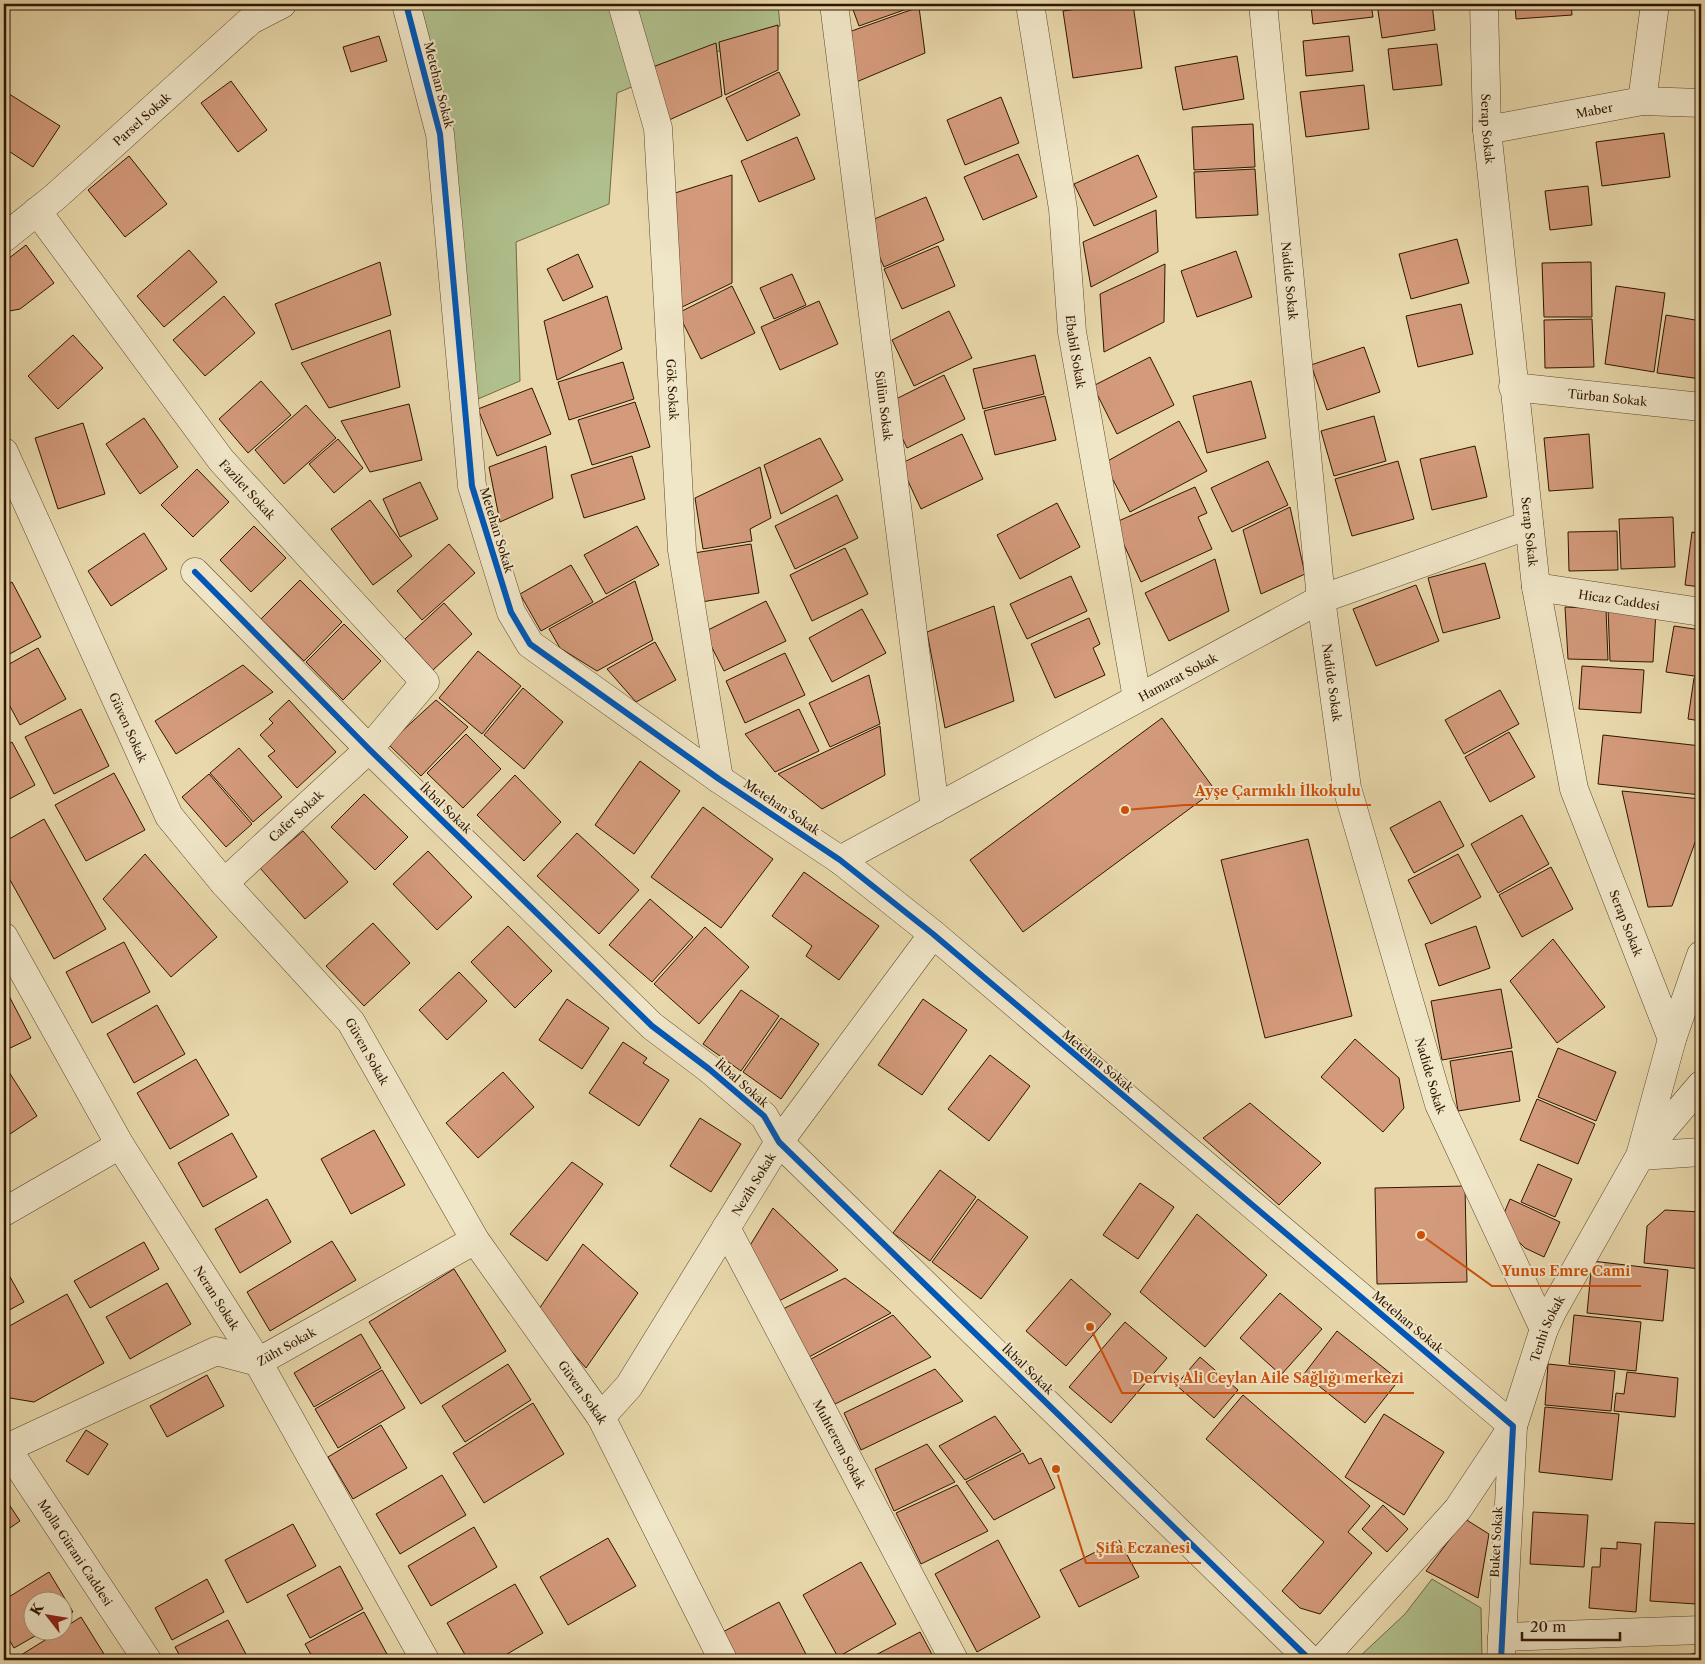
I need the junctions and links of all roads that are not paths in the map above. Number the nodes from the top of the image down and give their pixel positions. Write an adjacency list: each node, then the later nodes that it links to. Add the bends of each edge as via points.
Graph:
1 (282, 4): 12 (street, Parsel Sokak, via 251,20)
2 (406, 4): 24 (street, Metehan Sokak, via 440,134 472,486 511,612 530,644)
3 (622, 4): 24 (street, Gök Sokak, via 658,128 682,550)
4 (834, 4): 25 (street, Sülün Sokak)
5 (1030, 4): 22 (street, Ebabil Sokak, via 1063,209 1072,332)
6 (1263, 4): 20 (street, Nadide Sokak)
7 (1484, 4): 11 (street, Serap Sokak)
8 (1656, 4): 9 (street)
9 (1642, 101): 10 (street, Maber); 11 (street, Maber)
10 (1701, 103)
11 (1487, 130): 14 (street, Serap Sokak)
12 (37, 211): 13 (street, Parsel Sokak); 23 (street, Fazilet Sokak, via 221,460 425,682)
13 (4, 238)
14 (1513, 387): 15 (street, Türban Sokak); 17 (street, Serap Sokak)
15 (1701, 407)
16 (4, 452): 27 (street, Güven Sokak, via 169,816)
17 (1529, 525): 19 (street, Serap Sokak); 20 (street, Hamarat Sokak)
18 (195, 572): 23 (street, İkbal Sokak)
19 (1536, 587): 21 (street, Hicaz Caddesi); 31 (street, Serap Sokak, via 1574,790)
20 (1322, 599): 22 (street, Hamarat Sokak); 40 (street, Nadide Sokak, via 1347,788 1439,1104)
21 (1701, 612)
22 (1138, 698): 25 (street, Hamarat Sokak)
23 (369, 749): 27 (street, Cafer Sokak); 33 (street, İkbal Sokak, via 652,1026 764,1116)
24 (719, 778): 26 (street, Metehan Sokak)
25 (935, 809): 26 (street, Hamarat Sokak)
26 (840, 860): 28 (street, Metehan Sokak)
27 (224, 883): 39 (street, Güven Sokak, via 350,1022)
28 (933, 934): 33 (street, Nezih Sokak); 43 (street, Metehan Sokak)
29 (7, 951): 34 (street, Neran Sokak)
30 (1701, 955): 31 (street, Tenhi Sokak)
31 (1672, 1039): 36 (street, Tenhi Sokak)
32 (1701, 1085): 36 (street)
33 (778, 1142): 38 (street, Nezih Sokak); 51 (street, İkbal Sokak)
34 (120, 1145): 37 (street); 41 (street, Neran Sokak)
35 (1701, 1152): 36 (street)
36 (1640, 1156): 40 (street, Tenhi Sokak)
37 (4, 1212)
38 (726, 1228): 42 (street, Nezih Sokak, via 629,1386); 50 (street, Muhterem Sokak)
39 (475, 1240): 41 (street, Züht Sokak); 42 (street, Güven Sokak)
40 (1544, 1330): 43 (street, Tenhi Sokak)
41 (258, 1362): 44 (street, Züht Sokak, via 216,1351); 48 (street, Neran Sokak)
42 (601, 1417): 49 (street, Güven Sokak)
43 (1513, 1426): 46 (street, Buket Sokak); 52 (street, Tenhi Sokak, via 1458,1508)
44 (5, 1446): 47 (street, Molla Gürani Caddesi)
45 (1701, 1630): 46 (street)
46 (1501, 1649)
47 (147, 1660)
48 (425, 1660)
49 (724, 1660)
50 (954, 1660)
51 (1310, 1660)
52 (1322, 1660)

